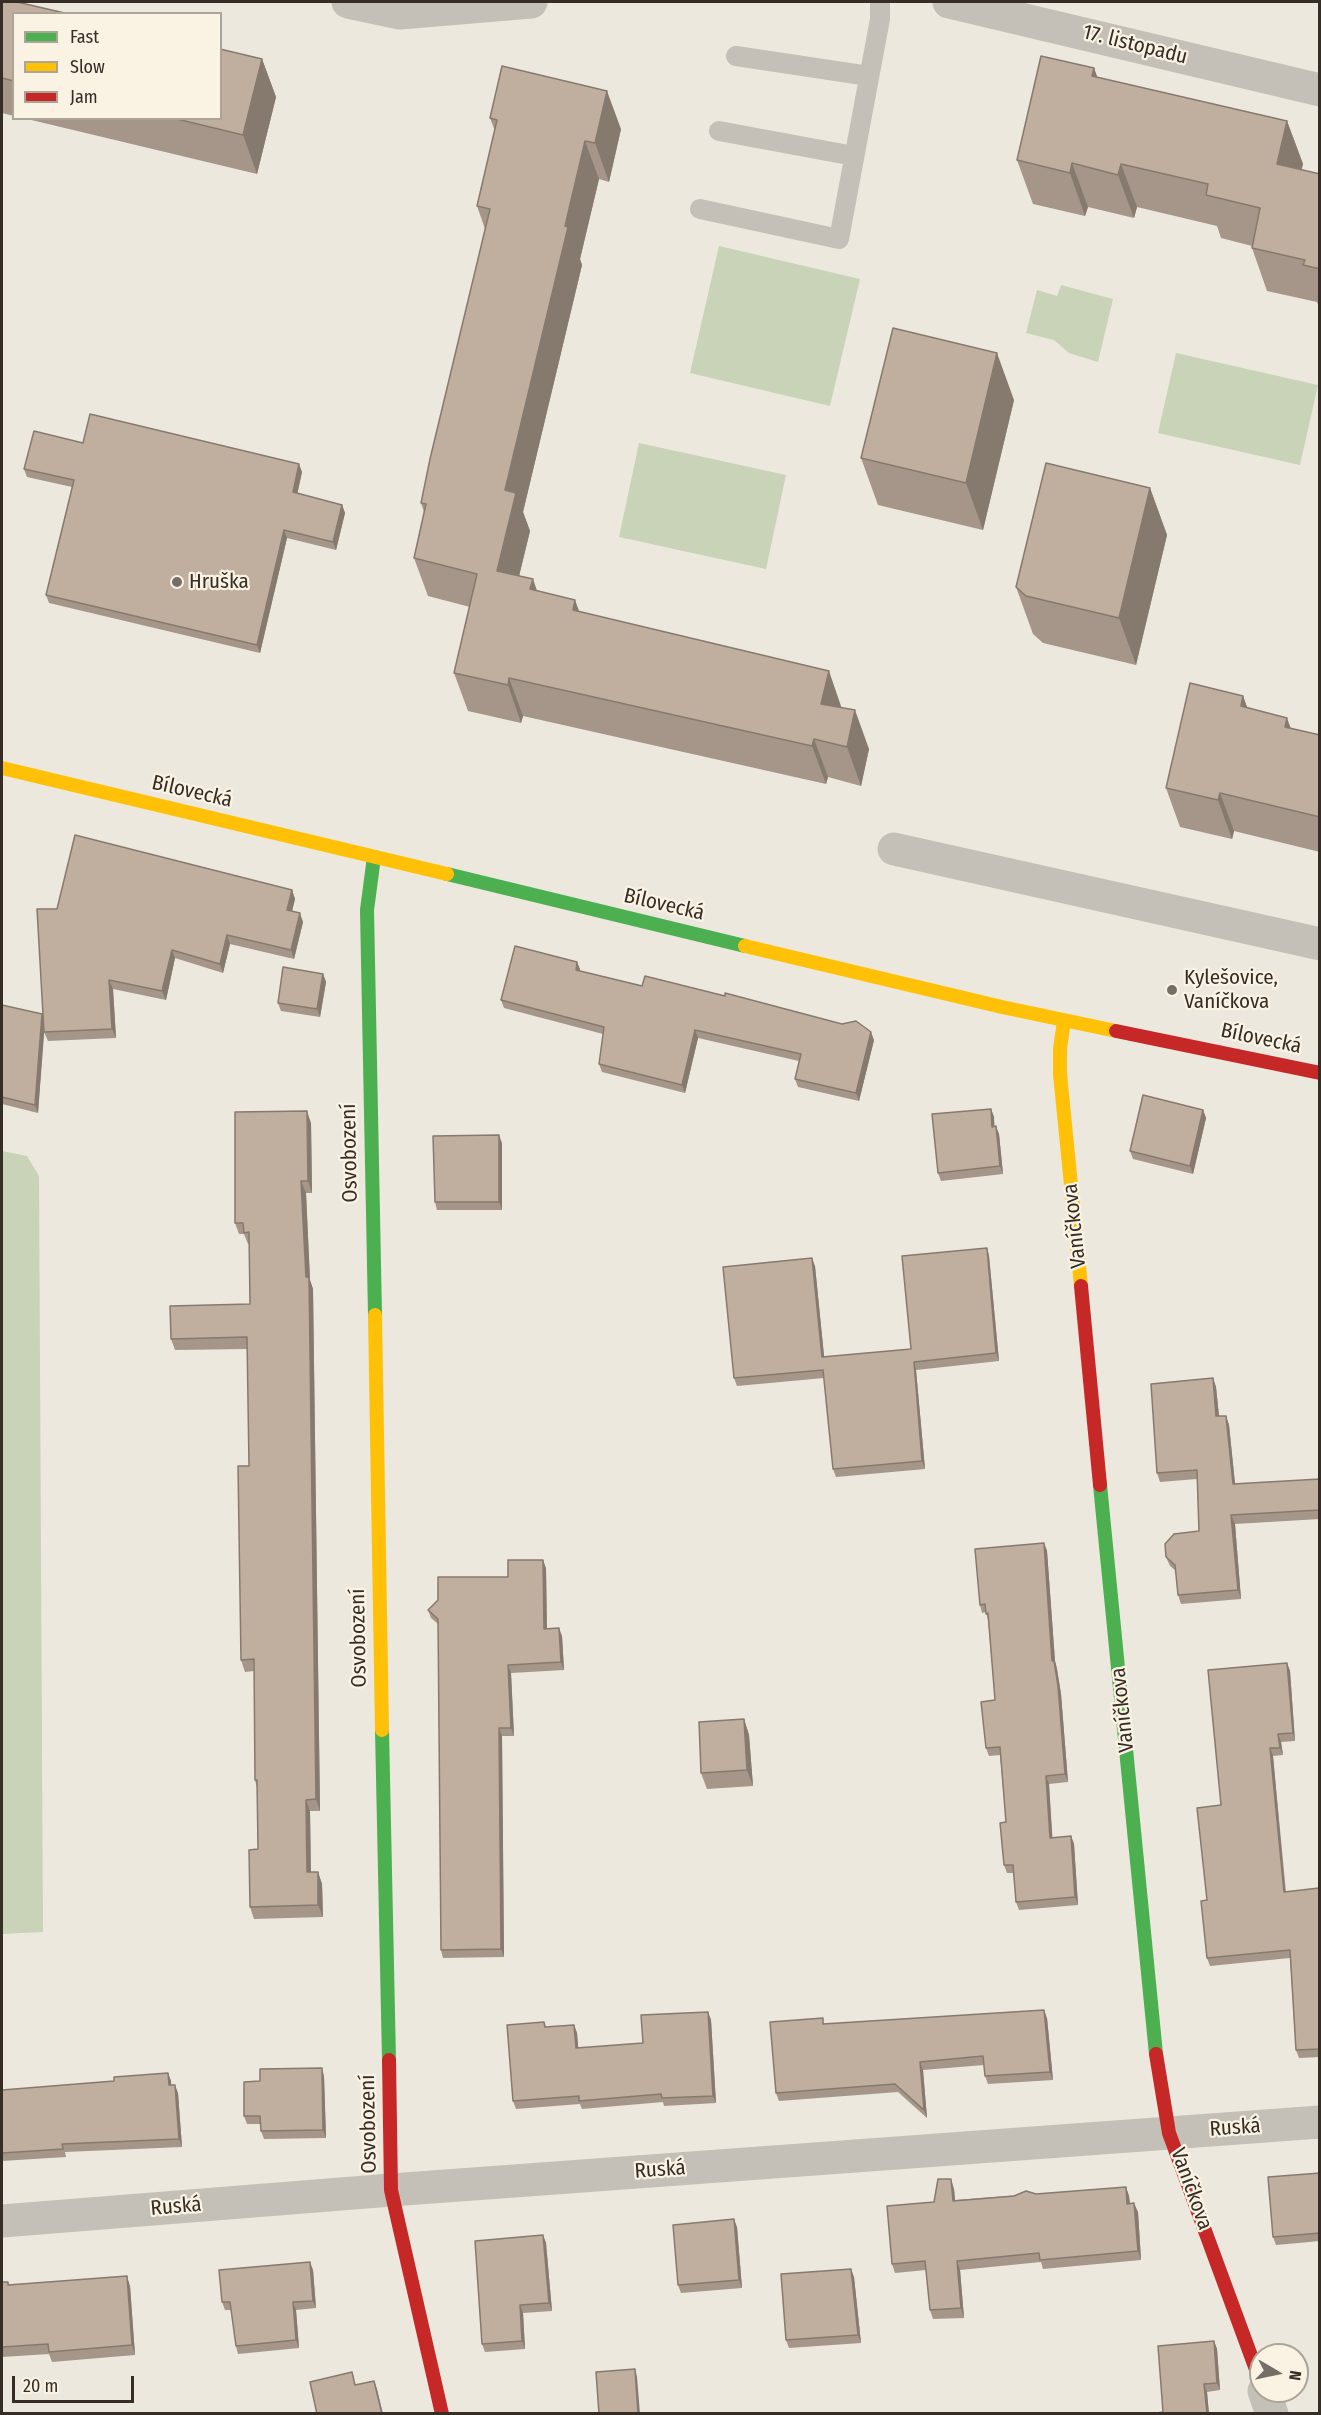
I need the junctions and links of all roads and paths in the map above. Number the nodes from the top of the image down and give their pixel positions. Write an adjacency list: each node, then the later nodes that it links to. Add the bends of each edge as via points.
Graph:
1 (348, 2): 2 (street, via 400,13)
2 (531, 2)
3 (880, 2): 6 (lane)
4 (949, 2): 7 (street, 17. listopadu)
5 (736, 56): 6 (lane)
6 (869, 76): 9 (lane)
7 (1320, 90)
8 (719, 131): 9 (lane)
9 (854, 156): 10 (lane, via 839,239)
10 (700, 209)
11 (2, 768): 13 (street, Bílovecká)
12 (894, 849): 14 (street)
13 (374, 857): 15 (street, Bílovecká); 19 (street, Osvobození, via 367,922)
14 (1320, 944)
15 (1064, 1021): 16 (street, Bílovecká); 18 (street, Vaníčkova, via 1060,1074 1158,2077)
16 (1320, 1073)
17 (1320, 2122): 18 (street, Ruská)
18 (1169, 2133): 19 (street, Ruská); 21 (street, Vaníčkova)
19 (391, 2190): 20 (street, Ruská); 22 (street, Osvobození)
20 (2, 2222)
21 (1249, 2350)
22 (442, 2414)

